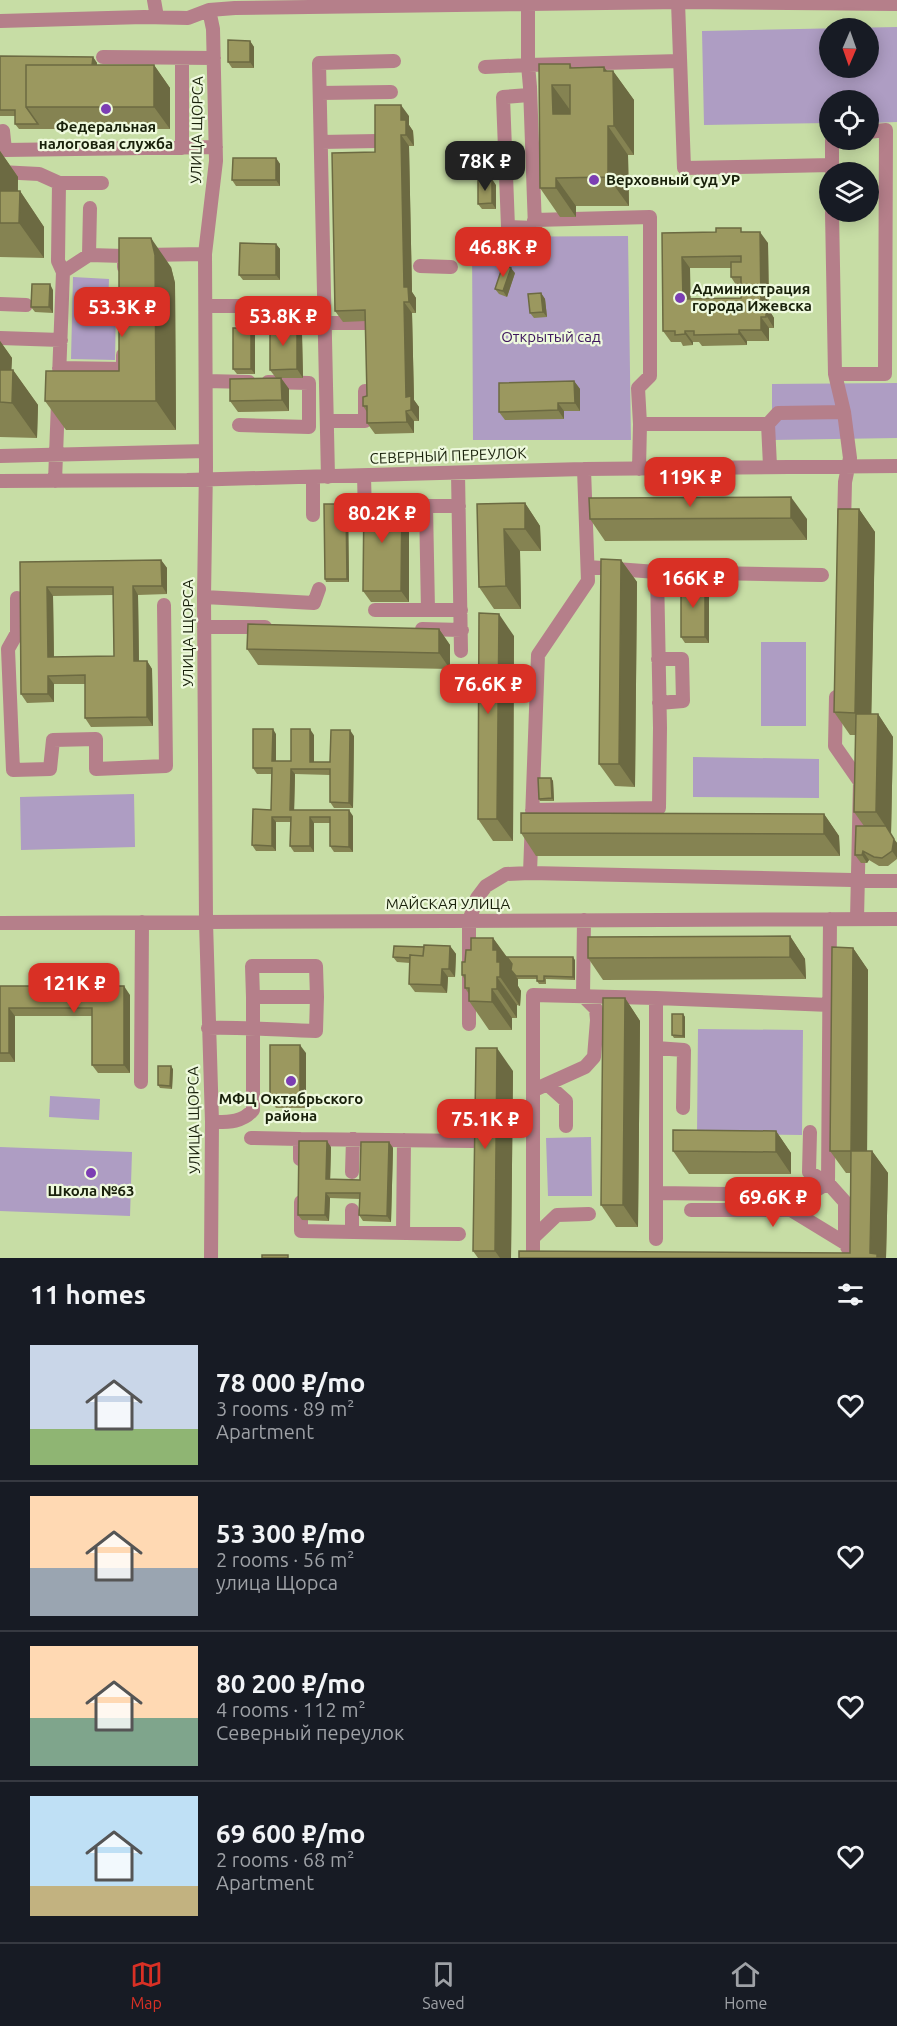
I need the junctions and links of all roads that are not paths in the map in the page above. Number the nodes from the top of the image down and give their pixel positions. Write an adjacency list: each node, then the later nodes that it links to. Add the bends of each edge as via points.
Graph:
1 (154, 0): 9 (street)
2 (586, 2): 3 (street); 7 (street)
3 (602, 2): 4 (street)
4 (682, 2): 5 (street); 15 (street)
5 (893, 3)
6 (281, 4): 7 (street); 8 (street)
7 (528, 4): 16 (street)
8 (209, 10): 9 (street, via 188,18); 13 (street, УЛИЦА ЩОРСА)
9 (157, 17): 10 (street)
10 (0, 21)
11 (104, 57): 12 (street)
12 (182, 58): 13 (street); 26 (street)
13 (214, 58): 25 (street, УЛИЦА ЩОРСА)
14 (394, 61): 19 (street, via 319,63)
15 (680, 61): 16 (street); 27 (street, via 684,168)
16 (528, 66): 17 (street); 20 (street)
17 (485, 67)
18 (391, 92): 19 (street)
19 (320, 93): 24 (street)
20 (530, 95): 32 (street); 32 (street, via 502,97 508,227 535,228)
21 (879, 131): 51 (street, via 886,130 885,374)
22 (0, 132): 26 (street, via 3,131 5,150)
23 (377, 141): 24 (street)
24 (321, 142): 45 (street)
25 (216, 147): 26 (street); 34 (street, УЛИЦА ЩОРСА)
26 (183, 148)
27 (819, 169)
28 (0, 172): 29 (street, via 39,174)
29 (59, 183): 30 (street); 39 (street, via 58,261)
30 (102, 183)
31 (90, 208): 35 (street)
32 (534, 220): 56 (street, via 650,217 650,376 638,388)
33 (832, 222): 51 (street)
34 (205, 254): 36 (street); 43 (street, УЛИЦА ЩОРСА)
35 (89, 255): 36 (street); 39 (street)
36 (124, 256): 40 (street)
37 (420, 266): 38 (street)
38 (452, 267)
39 (63, 272): 48 (street)
40 (124, 278)
41 (0, 304): 42 (street)
42 (26, 305)
43 (206, 306): 44 (street); 52 (street, УЛИЦА ЩОРСА)
44 (304, 308)
45 (325, 323): 46 (street); 55 (street)
46 (370, 323)
47 (0, 338): 48 (street)
48 (61, 340): 50 (street)
49 (123, 346): 50 (street, via 123,369)
50 (59, 368): 60 (street)
51 (835, 374): 54 (street)
52 (206, 381): 58 (street, via 309,383 309,427); 59 (street, УЛИЦА ЩОРСА)
53 (365, 391): 55 (street, via 365,421)
54 (844, 412): 57 (street, via 778,413); 63 (street)
55 (327, 421): 69 (street)
56 (640, 424): 57 (street); 66 (street)
57 (768, 424): 62 (street)
58 (239, 425)
59 (206, 451): 60 (street); 70 (street, УЛИЦА ЩОРСА)
60 (57, 455): 61 (street); 71 (street)
61 (0, 456)
62 (770, 466): 63 (street, СЕВЕРНЫЙ ПЕРЕУЛОК); 66 (street, СЕВЕРНЫЙ ПЕРЕУЛОК)
63 (848, 466): 64 (street, СЕВЕРНЫЙ ПЕРЕУЛОК); 76 (street)
64 (897, 466)
65 (584, 469): 66 (street, СЕВЕРНЫЙ ПЕРЕУЛОК); 67 (street, СЕВЕРНЫЙ ПЕРЕУЛОК); 77 (street)
66 (639, 469)
67 (458, 473): 68 (street, СЕВЕРНЫЙ ПЕРЕУЛОК); 73 (street)
68 (364, 476): 69 (street, СЕВЕРНЫЙ ПЕРЕУЛОК); 75 (street)
69 (321, 477): 70 (street, СЕВЕРНЫЙ ПЕРЕУЛОК); 74 (street)
70 (205, 480): 71 (street, СЕВЕРНЫЙ ПЕРЕУЛОК); 81 (street, УЛИЦА ЩОРСА)
71 (55, 481): 72 (street, СЕВЕРНЫЙ ПЕРЕУЛОК)
72 (0, 482)
73 (459, 506): 85 (street, via 426,506); 86 (street)
74 (313, 515)
75 (365, 528)
76 (842, 542)
77 (588, 567): 78 (street); 96 (street, via 588,581 538,655)
78 (657, 572): 79 (street); 93 (street)
79 (822, 575)
80 (319, 589): 81 (street, via 314,603)
81 (204, 597): 87 (street, УЛИЦА ЩОРСА)
82 (17, 598): 91 (street, via 17,633)
83 (164, 605): 91 (street, via 166,766 96,769 96,739 53,741 50,769 13,770)
84 (375, 610): 85 (street)
85 (428, 610): 86 (street)
86 (461, 610): 90 (street)
87 (204, 627): 88 (street); 106 (street, УЛИЦА ЩОРСА)
88 (277, 628)
89 (404, 629): 90 (street)
90 (462, 630): 92 (street)
91 (7, 640)
92 (461, 651)
93 (658, 659): 95 (street); 95 (street, via 682,659 683,701)
94 (837, 679): 98 (street, via 835,746 860,782)
95 (659, 703): 96 (street, via 659,808)
96 (532, 810): 97 (street)
97 (530, 873): 98 (street); 104 (street, via 506,874 486,886)
98 (858, 880): 99 (street); 101 (street)
99 (897, 881)
100 (830, 919): 101 (street, МАЙСКАЯ УЛИЦА); 103 (street, МАЙСКАЯ УЛИЦА); 112 (street)
101 (856, 919): 102 (street, МАЙСКАЯ УЛИЦА)
102 (897, 919)
103 (584, 920): 104 (street, МАЙСКАЯ УЛИЦА); 108 (street)
104 (469, 921): 106 (street, МАЙСКАЯ УЛИЦА); 113 (street)
105 (142, 922): 106 (street, МАЙСКАЯ УЛИЦА); 107 (street, МАЙСКАЯ УЛИЦА); 117 (street)
106 (206, 922): 114 (street, УЛИЦА ЩОРСА)
107 (0, 923)
108 (583, 996): 111 (street); 118 (street, via 596,1009 594,1057 585,1067); 119 (street, via 533,995)
109 (253, 997): 110 (street); 110 (street, via 252,966 316,966); 115 (street)
110 (317, 997): 115 (street, via 316,1031)
111 (656, 998): 112 (street); 116 (street)
112 (830, 1005): 130 (street)
113 (469, 1024)
114 (208, 1028): 115 (street); 121 (street, УЛИЦА ЩОРСА)
115 (252, 1029): 121 (street, via 253,1110 236,1122)
116 (656, 1048): 120 (street, via 684,1050); 131 (street)
117 (141, 1083)
118 (547, 1084): 119 (street); 122 (street, via 566,1101)
119 (534, 1090): 138 (street)
120 (683, 1108)
121 (212, 1122): 141 (street, УЛИЦА ЩОРСА)
122 (566, 1126)
123 (810, 1132): 130 (street, via 809,1172)
124 (251, 1137): 125 (street)
125 (300, 1139): 126 (street); 135 (street, via 301,1231)
126 (352, 1139): 127 (street); 129 (street)
127 (404, 1140): 128 (street); 136 (street)
128 (473, 1141)
129 (352, 1172)
130 (828, 1183): 131 (street, via 808,1195); 140 (street, via 845,1202)
131 (657, 1193): 139 (street)
132 (352, 1210): 135 (street)
133 (691, 1210): 140 (street, via 791,1210)
134 (589, 1214): 138 (street, via 558,1215)
135 (352, 1232): 136 (street)
136 (403, 1233): 137 (street)
137 (459, 1234)
138 (534, 1237): 142 (street)
139 (656, 1239)
140 (845, 1243): 143 (street)
141 (212, 1258)
142 (533, 1258)
143 (853, 1258)

